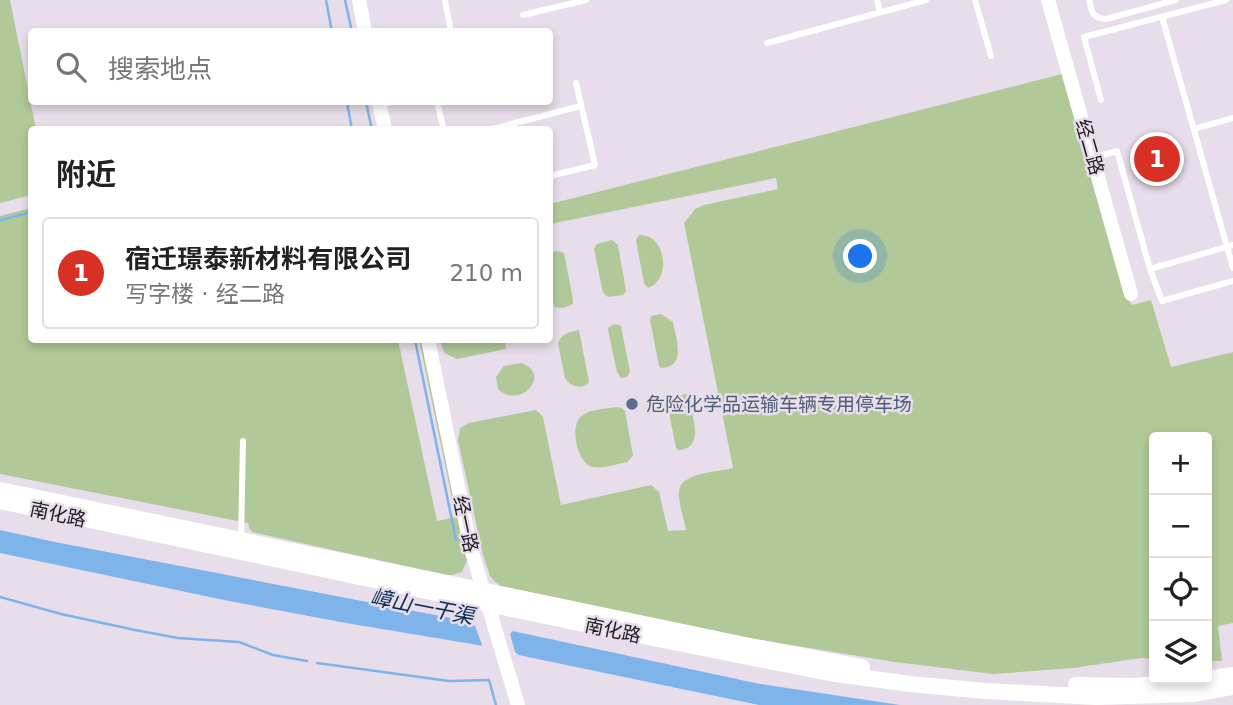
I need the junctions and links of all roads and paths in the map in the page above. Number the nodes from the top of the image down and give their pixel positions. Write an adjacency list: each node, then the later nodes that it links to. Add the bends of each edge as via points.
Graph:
1 (359, 0): 14 (street)
2 (445, 0): 15 (lane)
3 (586, 0): 12 (lane)
4 (877, 0): 11 (lane)
5 (926, 0): 11 (lane)
6 (975, 0): 17 (lane)
7 (1048, 0): 28 (street, 经二路)
8 (1089, 0): 9 (lane, via 1093,14 1106,19)
9 (1176, 0)
10 (1226, 0): 13 (lane)
11 (880, 12): 16 (lane)
12 (523, 15)
13 (1162, 17): 19 (lane, via 1084,37); 27 (lane)
14 (364, 28)
15 (450, 28)
16 (767, 43)
17 (991, 56)
18 (576, 83): 22 (lane)
19 (1101, 100)
20 (384, 105): 24 (street)
21 (438, 105): 25 (lane)
22 (581, 106): 26 (lane); 29 (lane, via 595,165)
23 (1233, 118): 27 (lane)
24 (385, 126)
25 (443, 126)
26 (504, 126)
27 (1194, 129): 30 (lane)
28 (1093, 158): 32 (lane, via 1117,151); 34 (street, 经二路)
29 (553, 175)
30 (1230, 246): 31 (lane); 32 (lane)
31 (1233, 268)
32 (1150, 269): 33 (lane, via 1162,301)
33 (1233, 281)
34 (1131, 294)
35 (429, 343): 40 (street, 经一路, via 471,549)
36 (243, 441): 39 (lane)
37 (0, 490): 39 (main road, 南化路)
38 (0, 501): 40 (main road, 南化路)
39 (241, 540): 40 (main road, 南化路)
40 (487, 604): 43 (main road, 南化路, via 910,675 1060,685); 44 (main road, 南化路, via 829,673 910,684 1097,697 1193,694); 45 (street, 经一路)
41 (1233, 674): 42 (main road, 南化路)
42 (1212, 678)
43 (1155, 684)
44 (1233, 687)
45 (518, 705)

